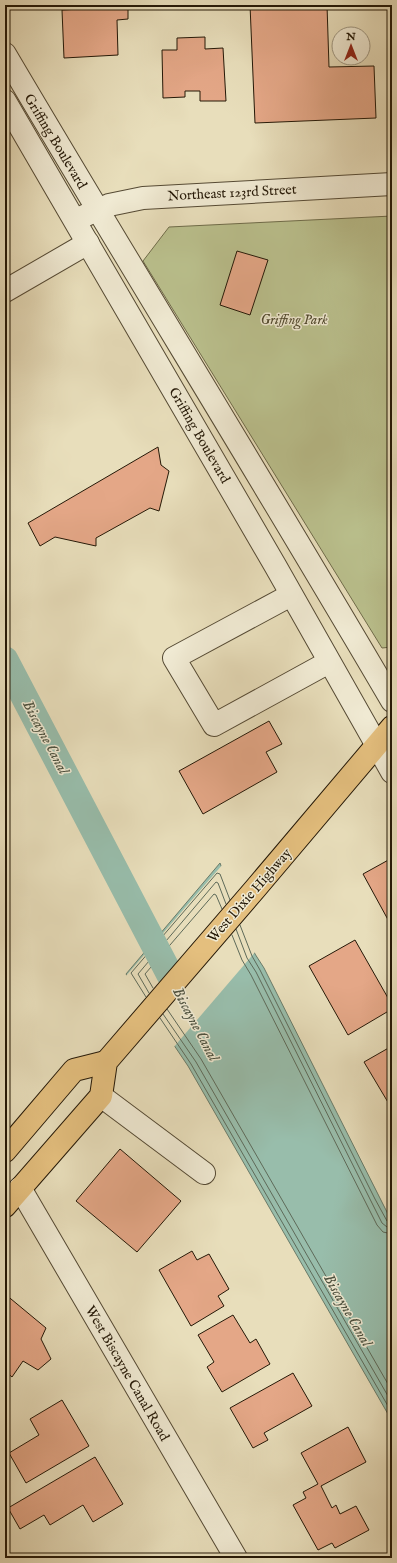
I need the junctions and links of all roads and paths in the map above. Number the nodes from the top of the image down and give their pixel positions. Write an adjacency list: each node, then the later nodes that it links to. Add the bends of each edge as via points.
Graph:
1 (5, 54): 4 (street, Griffing Boulevard)
2 (5, 101): 5 (street, Griffing Boulevard)
3 (392, 184): 4 (street, Northeast 123rd Street, via 150,197)
4 (96, 210): 5 (street, Northeast 123rd Street); 10 (street, Griffing Boulevard, via 304,551)
5 (76, 220): 6 (street, Griffing Boulevard)
6 (88, 243): 7 (street); 8 (street, Griffing Boulevard)
7 (5, 291)
8 (291, 595): 9 (street, Griffing Boulevard); 9 (street, via 174,658 214,724)
9 (329, 662): 12 (street, Griffing Boulevard)
10 (392, 701)
11 (392, 727): 12 (main road, West Dixie Highway)
12 (377, 744): 13 (street, Griffing Boulevard); 14 (main road, West Dixie Highway)
13 (392, 772)
14 (106, 1062): 15 (main road); 16 (main road, via 74,1070)
15 (101, 1096): 17 (street); 18 (main road)
16 (5, 1151)
17 (204, 1173)
18 (20, 1188): 19 (main road); 20 (street, West Biscayne Canal Road)
19 (5, 1206)
20 (236, 1558)

